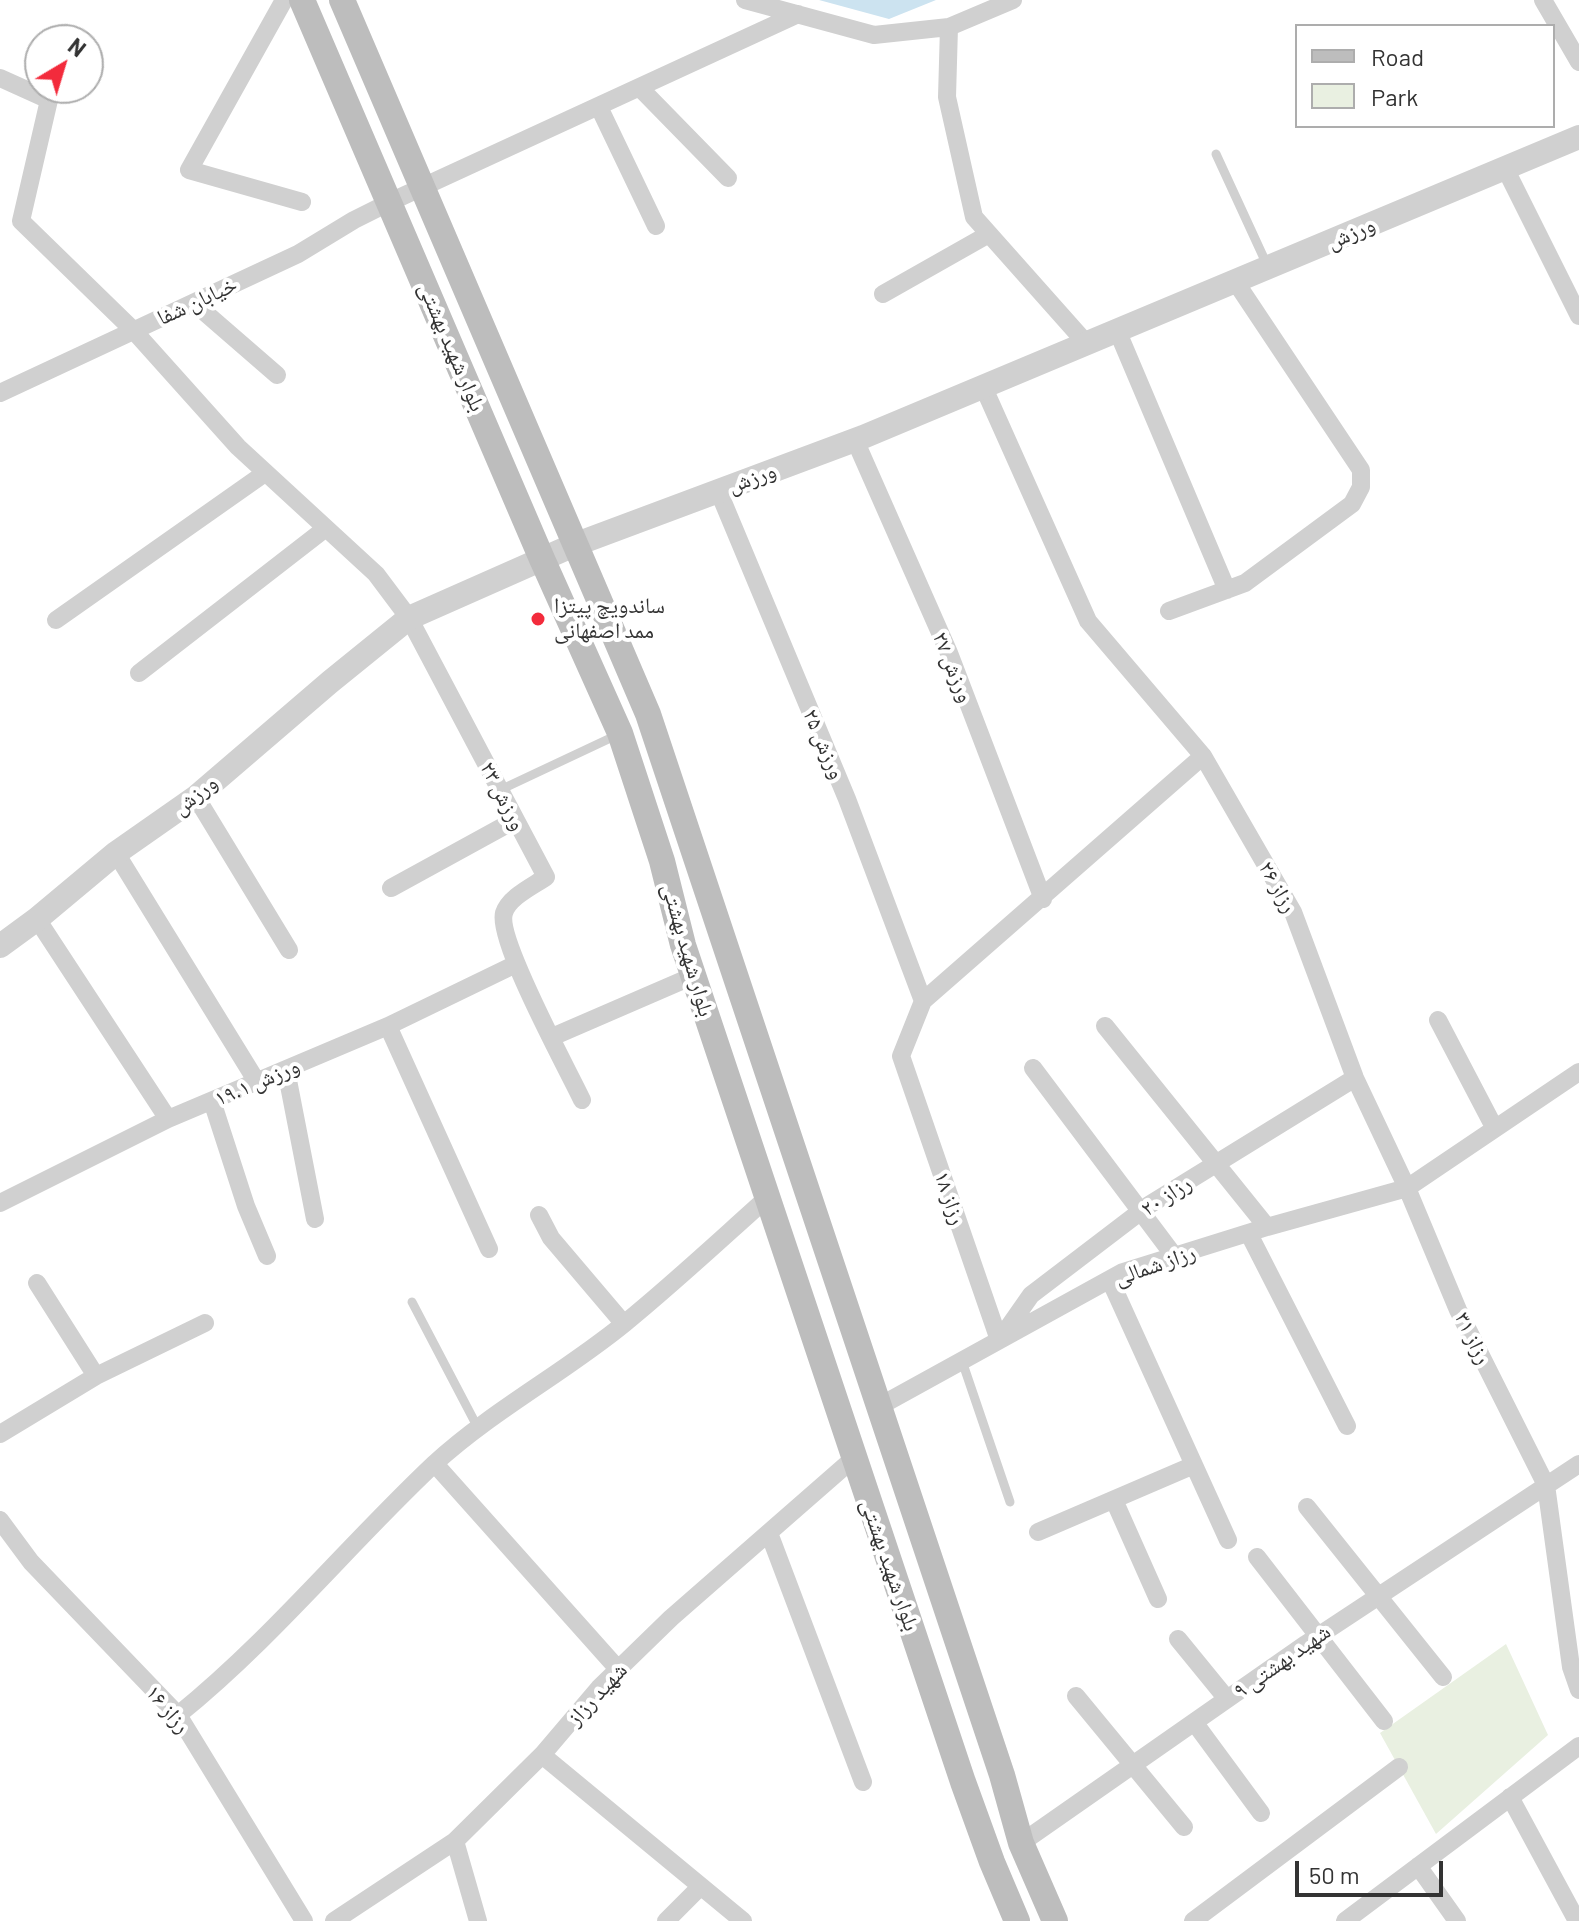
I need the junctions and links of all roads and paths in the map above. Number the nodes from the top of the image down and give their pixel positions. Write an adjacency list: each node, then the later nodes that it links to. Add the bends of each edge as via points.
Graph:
1 (284, 0): 18 (street, via 189,170)
2 (302, 0): 19 (main road, بلوار شهید بهشتی)
3 (342, 0): 17 (main road, بلوار شهید بهشتی)
4 (745, 0): 7 (street)
5 (1013, 0): 8 (street)
6 (1543, 0): 9 (street)
7 (798, 14): 8 (street, via 874,35); 11 (street)
8 (949, 27): 21 (street, via 947,97 974,217)
9 (1579, 62)
10 (0, 78): 28 (street, ورزش ۲۳, via 49,100 21,221)
11 (640, 88): 12 (street); 16 (street)
12 (599, 107): 17 (street); 20 (street)
13 (1579, 137): 15 (street, ورزش)
14 (1216, 154): 22 (lane)
15 (1505, 168): 22 (street, ورزش); 26 (street)
16 (728, 178)
17 (421, 188): 19 (street, خیابان شفا); 37 (main road, بلوار شهید بهشتی)
18 (302, 202)
19 (390, 202): 25 (street, خیابان شفا, via 298,254); 38 (main road, بلوار شهید بهشتی)
20 (656, 226)
21 (989, 234): 24 (street); 29 (street)
22 (1268, 267): 23 (street, ورزش)
23 (1235, 281): 27 (street, ورزش); 39 (street, via 1361,470 1361,487 1352,504 1245,583)
24 (883, 294)
25 (194, 303): 28 (street, خیابان شفا); 30 (street)
26 (1579, 316)
27 (1117, 330): 29 (street, ورزش); 39 (street)
28 (134, 331): 32 (street, خیابان شفا); 34 (street, ورزش ۲۳)
29 (1086, 343): 31 (street, ورزش)
30 (277, 375)
31 (983, 386): 33 (street, ورزش); 45 (street, رزاز ۲۶, via 1088,621)
32 (0, 393)
33 (855, 440): 35 (street, ورزش); 51 (street, ورزش ۲۷, via 949,653)
34 (265, 473): 36 (street, ورزش ۲۳); 42 (street)
35 (718, 490): 37 (street, ورزش); 57 (street, ورزش ۲۵, via 847,799)
36 (326, 528): 41 (street, ورزش ۲۳, via 376,574); 43 (street)
37 (574, 545): 38 (street, ورزش); 80 (main road, بلوار شهید بهشتی, via 648,714)
38 (542, 559): 41 (street, ورزش); 44 (main road, بلوار شهید بهشتی)
39 (1227, 590): 40 (street)
40 (1169, 611)
41 (409, 618): 46 (street, ورزش ۲۳); 47 (street, ورزش)
42 (56, 620)
43 (139, 673)
44 (620, 733): 46 (lane); 56 (main road, بلوار شهید بهشتی)
45 (1203, 756): 51 (street); 65 (street, رزاز ۲۶, via 1293,912)
46 (500, 790): 48 (street, ورزش ۲۳)
47 (196, 797): 49 (street, ورزش); 54 (street)
48 (515, 820): 50 (street); 55 (street, ورزش ۲۳, via 546,877 505,910 502,924)
49 (116, 853): 52 (street, ورزش); 66 (street)
50 (391, 888)
51 (1043, 899): 57 (street)
52 (37, 919): 53 (street, ورزش); 69 (street)
53 (0, 946)
54 (289, 950)
55 (516, 964): 59 (street, ورزش ۱۹.۱); 61 (street)
56 (693, 976): 61 (street); 73 (main road, بلوار شهید بهشتی)
57 (923, 1001): 90 (street, رزاز ۱۸, via 901,1056)
58 (1438, 1020): 70 (street)
59 (388, 1026): 63 (street, ورزش ۱۹.۱); 81 (street)
60 (1105, 1026): 71 (street)
61 (552, 1037): 67 (street)
62 (1033, 1068): 75 (street)
63 (286, 1070): 66 (street, ورزش ۱۹.۱); 77 (street)
64 (1579, 1072): 70 (street, رزاز شمالی)
65 (1355, 1078): 71 (street, رزاز ۲۰); 72 (street, رزاز ۲۶)
66 (257, 1082): 68 (street, ورزش ۱۹.۱)
67 (582, 1100)
68 (212, 1101): 69 (street, ورزش ۱۹.۱); 83 (street)
69 (168, 1119): 74 (street, ورزش ۱۹.۱)
70 (1494, 1127): 72 (street, رزاز شمالی)
71 (1216, 1164): 75 (street, رزاز ۲۰); 78 (street)
72 (1407, 1188): 78 (street, رزاز شمالی); 101 (street, رزاز ۳۱, via 1458,1310)
73 (767, 1198): 82 (main road, بلوار شهید بهشتی); 89 (street)
74 (0, 1203)
75 (1141, 1212): 84 (street); 90 (street, رزاز ۲۰, via 1031,1295)
76 (539, 1215): 89 (street, via 551,1238)
77 (315, 1219)
78 (1267, 1227): 79 (street, رزاز شمالی)
79 (1249, 1234): 84 (street, رزاز شمالی); 94 (street)
80 (822, 1238): 82 (main road); 93 (main road, بلوار شهید بهشتی)
81 (489, 1249)
82 (784, 1250): 97 (main road, بلوار شهید بهشتی)
83 (267, 1256)
84 (1175, 1257): 85 (street, رزاز شمالی)
85 (1110, 1280): 90 (street, رزاز شمالی); 100 (street)
86 (37, 1283): 92 (street)
87 (412, 1302): 95 (lane)
88 (205, 1323): 92 (street)
89 (624, 1324): 95 (street)
90 (999, 1340): 91 (street, رزاز شمالی)
91 (962, 1361): 93 (street, رزاز شمالی); 103 (lane)
92 (96, 1376): 96 (street)
93 (878, 1407): 132 (main road, بلوار شهید بهشتی)
94 (1347, 1426)
95 (478, 1428): 98 (street)
96 (0, 1434)
97 (854, 1458): 107 (street, شهید رزاز); 140 (main road, بلوار شهید بهشتی, via 963,1782)
98 (435, 1464): 115 (street); 120 (street, via 261,1643)
99 (1579, 1464): 101 (street, شهید بهشتی ۹)
100 (1194, 1465): 102 (street); 108 (street)
101 (1546, 1485): 110 (street, شهید بهشتی ۹); 114 (street, رزاز ۳۱)
102 (1114, 1500): 106 (street); 111 (street)
103 (1010, 1502)
104 (1307, 1507): 110 (street)
105 (0, 1520): 120 (street, رزاز ۱۶, via 31,1562)
106 (1038, 1532)
107 (769, 1533): 115 (street, شهید رزاز); 127 (street)
108 (1228, 1540)
109 (1257, 1557): 112 (street)
110 (1378, 1596): 112 (street, شهید بهشتی ۹); 116 (street)
111 (1158, 1599)
112 (1318, 1636): 119 (street, شهید بهشتی ۹); 121 (street)
113 (1178, 1639): 119 (street)
114 (1575, 1666): 117 (street, رزاز ۳۱)
115 (618, 1669): 124 (street, شهید رزاز)
116 (1443, 1677)
117 (1579, 1690)
118 (1076, 1696): 125 (street)
119 (1227, 1699): 122 (street, شهید بهشتی ۹)
120 (178, 1715): 135 (street, رزاز ۱۶)
121 (1384, 1721)
122 (1194, 1722): 125 (street, شهید بهشتی ۹); 129 (street)
123 (1579, 1746): 128 (street)
124 (542, 1755): 131 (street, شهید رزاز); 134 (street)
125 (1132, 1765): 130 (street); 132 (street, شهید بهشتی ۹)
126 (1399, 1767): 142 (street)
127 (863, 1782)
128 (1510, 1797): 133 (street); 145 (street)
129 (1261, 1813)
130 (1184, 1827)
131 (455, 1841): 136 (street, شهید رزاز); 137 (street)
132 (1021, 1843): 141 (main road, بلوار شهید بهشتی)
133 (1418, 1866): 143 (street); 144 (street)
134 (701, 1886): 138 (street); 139 (street)
135 (304, 1921)
136 (334, 1921)
137 (478, 1921)
138 (666, 1921)
139 (743, 1921)
140 (1017, 1921)
141 (1055, 1921)
142 (1193, 1921)
143 (1345, 1921)
144 (1457, 1921)
145 (1577, 1921)

